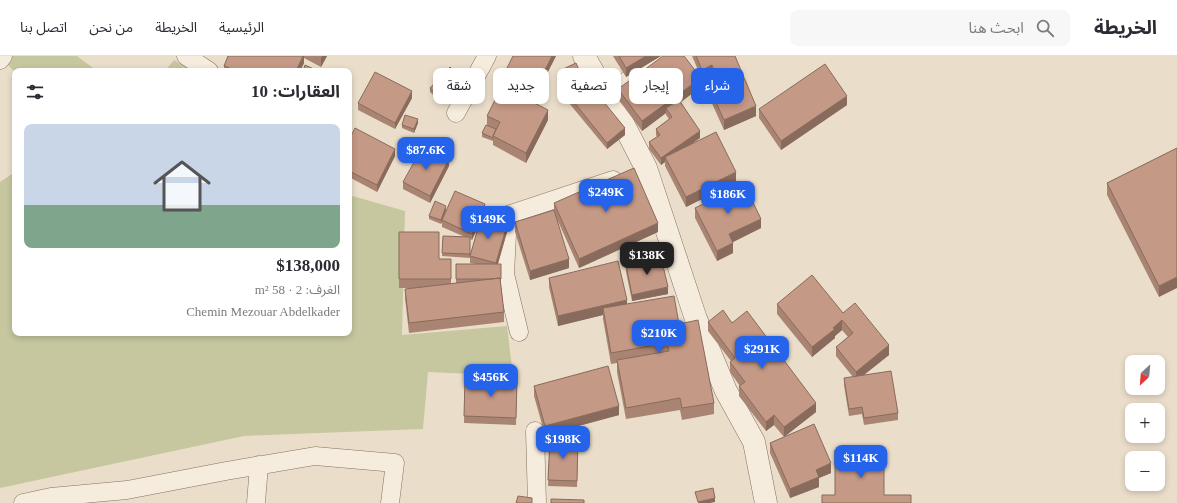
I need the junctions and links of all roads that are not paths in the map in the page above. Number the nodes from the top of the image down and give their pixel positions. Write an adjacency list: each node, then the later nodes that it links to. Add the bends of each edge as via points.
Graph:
1 (4, 56): 6 (street)
2 (186, 56): 7 (street)
3 (487, 56): 11 (street)
4 (584, 56): 8 (street)
5 (672, 56): 9 (street)
6 (0, 60)
7 (204, 68)
8 (590, 68)
9 (621, 84)
10 (613, 104): 12 (street)
11 (456, 113)
12 (646, 168): 13 (street, via 508,215 505,274); 20 (street, via 696,319 726,391 754,442)
13 (519, 332)
14 (535, 430): 19 (street)
15 (259, 465): 16 (street, via 127,490 51,497); 17 (street); 18 (street, via 315,456 395,463)
16 (23, 503)
17 (256, 503)
18 (390, 503)
19 (537, 503)
20 (766, 503)

